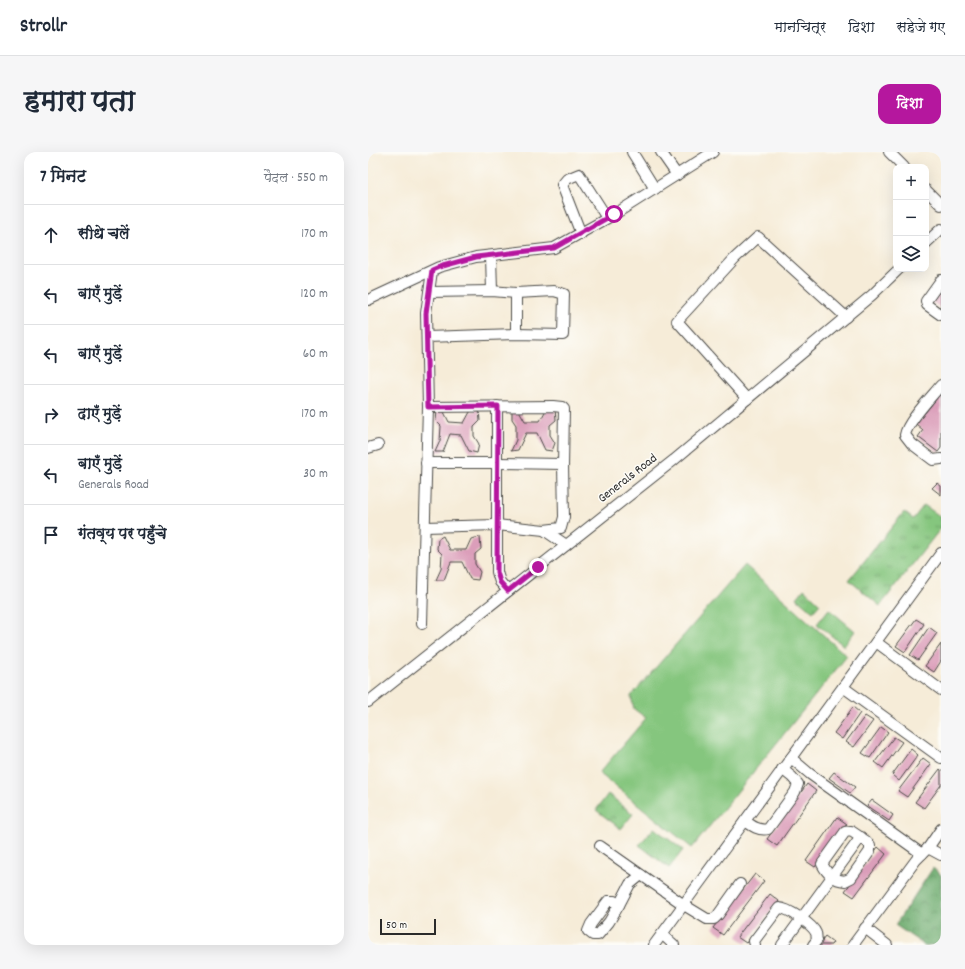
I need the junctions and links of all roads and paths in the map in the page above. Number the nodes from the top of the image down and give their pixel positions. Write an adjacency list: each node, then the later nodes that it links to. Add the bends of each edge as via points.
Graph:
1 (632, 152): 7 (street)
2 (661, 152): 6 (street)
3 (713, 152): 6 (street)
4 (889, 152): 5 (street)
5 (901, 164)
6 (677, 175): 7 (street)
7 (655, 190): 10 (street)
8 (929, 193): 9 (street)
9 (941, 205)
10 (607, 218): 12 (street); 12 (street, via 579,174 567,179 562,184)
11 (941, 229): 13 (street)
12 (581, 234): 14 (street, via 554,248)
13 (929, 240)
14 (491, 256): 15 (street, via 476,257); 18 (street)
15 (432, 270): 19 (street); 21 (street)
16 (896, 272): 23 (street, Generals Road)
17 (941, 280): 22 (street, via 926,301 927,306)
18 (492, 291): 19 (street); 20 (street)
19 (428, 292): 25 (street)
20 (516, 293): 24 (street); 24 (street, via 554,291 564,294 563,335)
21 (368, 300)
22 (941, 315)
23 (846, 317): 27 (street, Generals Road); 27 (street, via 758,237 677,321)
24 (516, 334): 25 (street)
25 (427, 337): 29 (street)
26 (941, 385): 30 (street, via 917,414 905,435 912,444 933,460)
27 (747, 399): 37 (street, Generals Road)
28 (498, 406): 29 (street); 31 (street); 33 (street, via 562,407)
29 (428, 407): 32 (street)
30 (941, 459)
31 (498, 462): 32 (street); 33 (street, via 562,464); 34 (street)
32 (426, 463): 35 (street)
33 (563, 468): 36 (street, via 564,517 561,528)
34 (497, 525): 35 (street); 36 (street); 39 (street, via 497,572 500,582)
35 (425, 528): 40 (street)
36 (544, 530): 37 (street)
37 (566, 545): 39 (street, Generals Road)
38 (941, 553): 41 (street)
39 (508, 591): 44 (street, Generals Road)
40 (422, 624)
41 (876, 642): 42 (street); 43 (street)
42 (843, 687): 45 (street); 46 (street)
43 (941, 690)
44 (368, 702)
45 (791, 758): 47 (street); 52 (street, via 810,774)
46 (941, 758)
47 (782, 769): 48 (street); 48 (street, via 798,784 768,829 756,828)
48 (744, 821): 58 (street)
49 (941, 829): 52 (street)
50 (860, 837): 55 (street); 55 (street, via 870,845 866,857 851,878 845,881); 55 (street, via 851,831 845,832 822,864)
51 (600, 846): 54 (street)
52 (925, 851): 53 (street); 60 (street)
53 (941, 855)
54 (641, 875): 57 (street, via 630,884); 58 (street)
55 (833, 877): 59 (street)
56 (740, 884): 58 (street, via 714,919 707,919)
57 (619, 905)
58 (684, 905): 61 (street)
59 (801, 920): 64 (street, via 784,908 779,908 754,941); 65 (street); 66 (street, via 816,933 817,940)
60 (865, 928): 67 (street); 68 (street)
61 (662, 934): 62 (street); 63 (street)
62 (654, 945)
63 (674, 945)
64 (755, 945)
65 (782, 945)
66 (813, 945)
67 (853, 945)
68 (887, 945)

